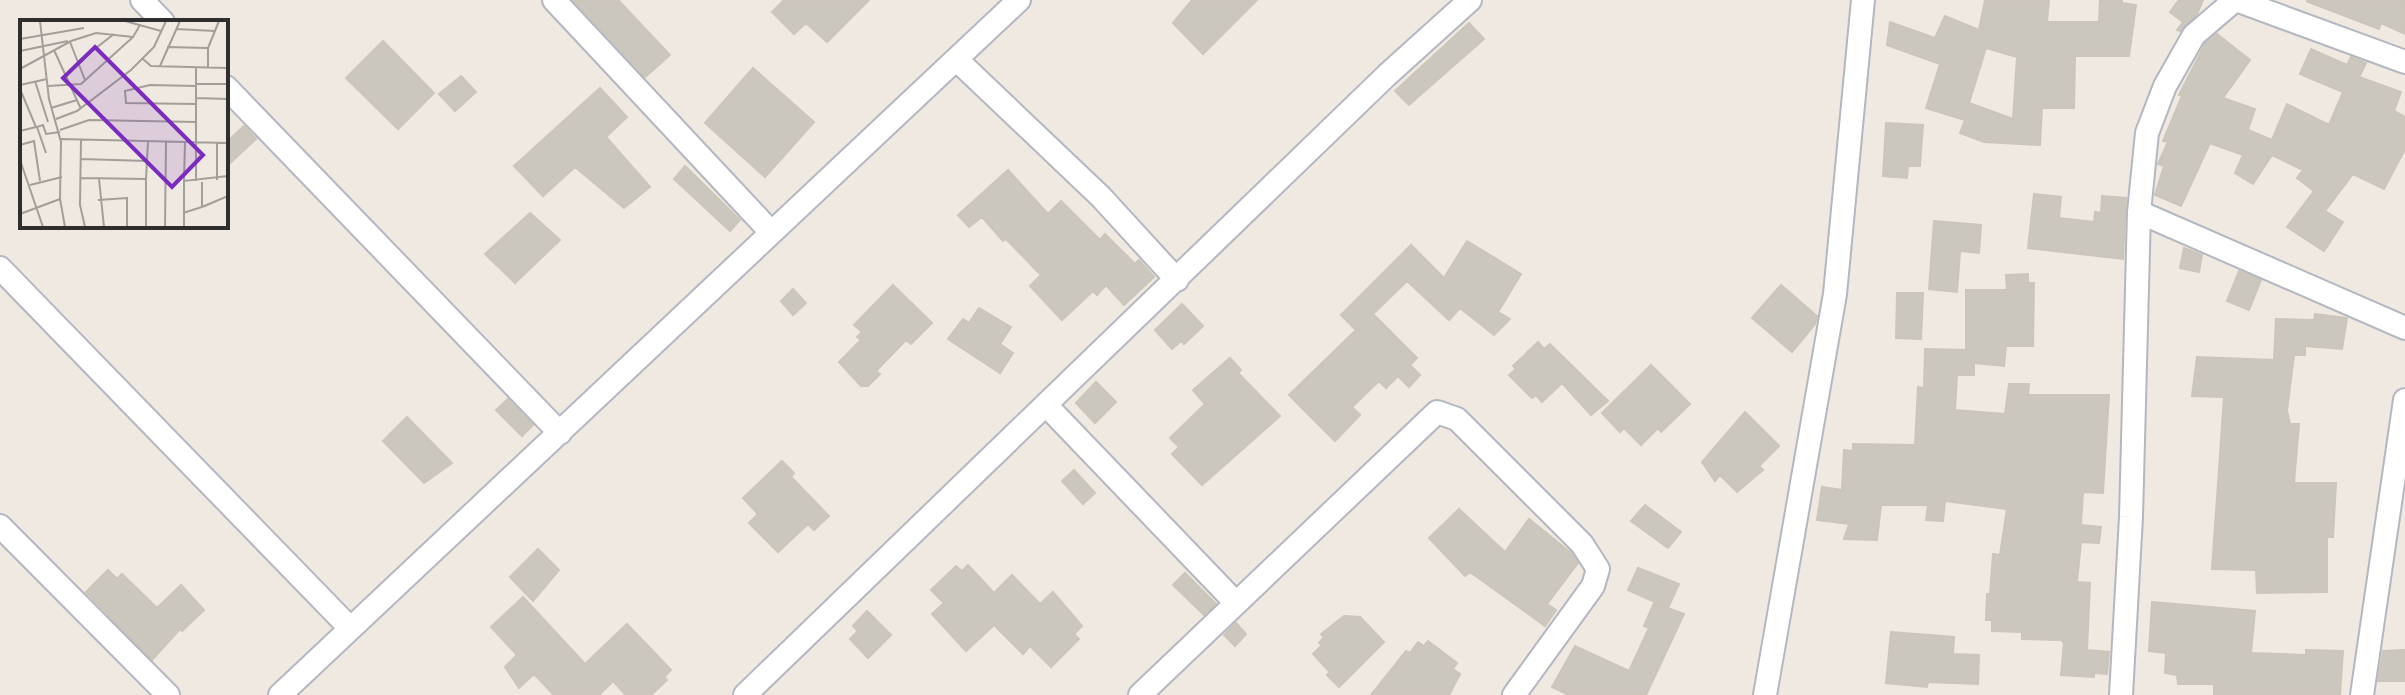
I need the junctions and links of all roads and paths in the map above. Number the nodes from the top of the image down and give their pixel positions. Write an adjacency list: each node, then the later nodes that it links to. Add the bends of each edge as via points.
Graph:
1 (142, 0): 7 (street)
2 (1019, 0): 8 (street)
3 (1470, 0): 14 (street)
4 (1863, 0): 27 (street, via 1835,294)
5 (2235, 0): 9 (street); 11 (street, via 2194,35 2165,86 2147,133)
6 (563, 3): 12 (street)
7 (161, 20)
8 (957, 60): 12 (street); 14 (street, via 1101,197)
9 (2405, 62)
10 (228, 89): 18 (street)
11 (2139, 212): 15 (street); 28 (street)
12 (770, 231): 18 (street)
13 (0, 268): 21 (street)
14 (1177, 280): 17 (street)
15 (2405, 328)
16 (2405, 400): 29 (street)
17 (1046, 405): 20 (street); 24 (street)
18 (560, 433): 21 (street)
19 (0, 526): 22 (street)
20 (1236, 603): 25 (street); 26 (street, via 1437,412 1457,419 1582,544 1598,569 1593,586)
21 (349, 627): 23 (street)
22 (168, 695)
23 (280, 695)
24 (745, 695)
25 (1140, 695)
26 (1514, 695)
27 (1765, 695)
28 (2121, 695)
29 (2362, 695)

